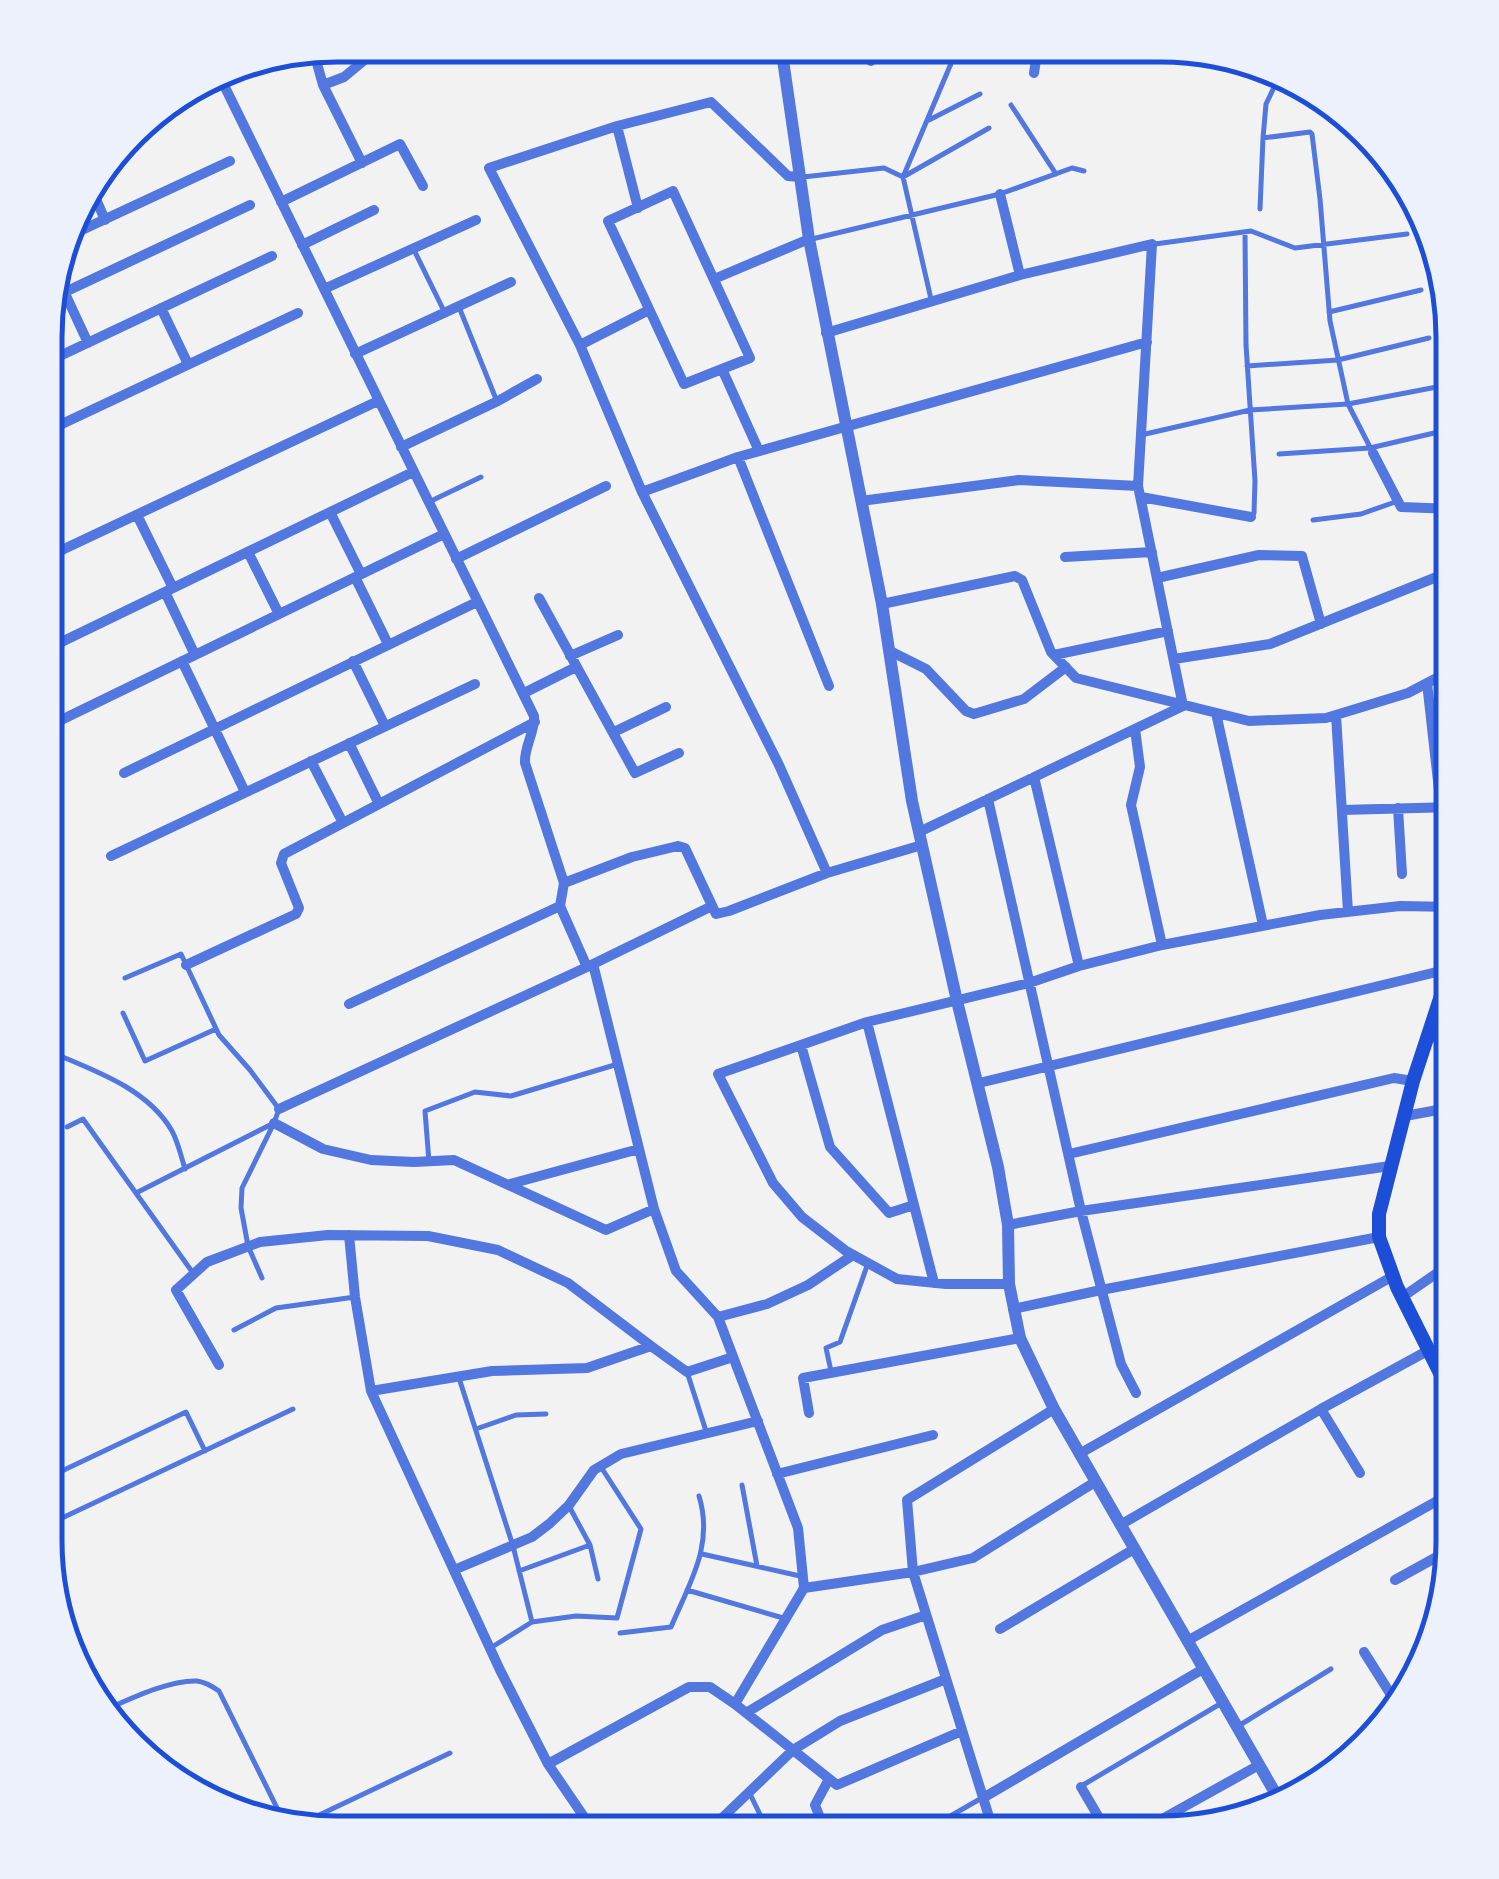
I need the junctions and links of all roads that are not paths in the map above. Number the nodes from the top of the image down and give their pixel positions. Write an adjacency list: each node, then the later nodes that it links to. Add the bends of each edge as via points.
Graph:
1 (362, 62): 7 (street)
2 (783, 62): 20 (street)
3 (952, 62): 12 (lane)
4 (1036, 62): 6 (street)
5 (317, 64): 7 (street)
6 (1034, 73)
7 (323, 85): 17 (street)
8 (1274, 87): 15 (lane)
9 (224, 88): 25 (street)
10 (980, 94): 12 (lane)
11 (1011, 105): 19 (lane)
12 (926, 121): 21 (lane)
13 (617, 126): 20 (street, via 711,102 788,176); 27 (street); 60 (street, via 489,168)
14 (989, 128): 21 (lane)
15 (1262, 138): 28 (lane); 38 (lane, via 1312,134)
16 (230, 161): 31 (street)
17 (362, 163): 22 (street, via 400,144); 25 (street)
18 (1084, 171): 19 (lane)
19 (1056, 174): 23 (lane)
20 (800, 177): 21 (lane, via 884,168); 36 (street)
21 (903, 177): 30 (lane)
22 (423, 186)
23 (1000, 194): 30 (lane); 42 (street)
24 (98, 202): 31 (street)
25 (281, 202): 39 (street)
26 (250, 205): 47 (street)
27 (638, 208): 43 (street, via 673,192); 52 (street, via 608,221)
28 (1260, 209)
29 (374, 210): 39 (street)
30 (913, 215): 36 (lane); 49 (lane)
31 (106, 220): 33 (street)
32 (476, 220): 40 (street)
33 (84, 229)
34 (1245, 232): 37 (lane); 38 (lane, via 1296,248); 65 (lane)
35 (1407, 234): 38 (lane)
36 (809, 240): 43 (street); 56 (street)
37 (1152, 244): 42 (street); 58 (street)
38 (1324, 244): 53 (lane)
39 (302, 245): 45 (street)
40 (414, 250): 45 (street); 55 (lane)
41 (272, 256): 51 (street)
42 (1020, 276): 49 (street)
43 (714, 279): 66 (street, via 750,358)
44 (511, 282): 50 (street)
45 (324, 290): 61 (street)
46 (1421, 290): 53 (lane)
47 (67, 291)
48 (66, 296): 59 (street)
49 (932, 302): 56 (street)
50 (458, 307): 55 (street); 70 (lane)
51 (161, 308): 59 (street); 64 (street)
52 (649, 310): 60 (street); 66 (street, via 684,384)
53 (1329, 312): 63 (lane)
54 (298, 313): 64 (street)
55 (445, 314): 61 (street)
56 (826, 333): 74 (street)
57 (1429, 338): 63 (lane)
58 (1146, 342): 74 (street); 76 (street)
59 (88, 343): 62 (street)
60 (580, 346): 85 (street)
61 (355, 354): 69 (street)
62 (62, 355)
63 (1338, 360): 65 (lane); 71 (lane)
64 (188, 364): 73 (street)
65 (1247, 366): 72 (lane)
66 (722, 369): 79 (street)
67 (537, 379): 70 (street)
68 (1436, 387): 71 (lane)
69 (378, 401): 77 (street); 92 (street)
70 (498, 401): 77 (street)
71 (1348, 404): 72 (lane); 78 (lane)
72 (1250, 410): 76 (lane); 93 (lane)
73 (62, 424)
74 (848, 426): 79 (street); 87 (street)
75 (1436, 433): 78 (lane)
76 (1142, 434): 86 (street)
77 (401, 447): 82 (street)
78 (1371, 450): 80 (lane); 88 (street)
79 (759, 451): 81 (street)
80 (1279, 454)
81 (738, 458): 85 (street); 126 (street)
82 (413, 472): 89 (street); 91 (street)
83 (481, 478): 89 (lane)
84 (606, 486): 100 (street)
85 (642, 492): 153 (street)
86 (1140, 492): 87 (street, via 1019,480); 93 (street); 98 (street)
87 (861, 500): 107 (street)
88 (1398, 501): 90 (street, via 1404,508); 94 (lane)
89 (428, 502): 95 (street)
90 (1436, 508)
91 (330, 512): 97 (street); 101 (street)
92 (137, 515): 96 (street); 104 (street)
93 (1251, 517)
94 (1313, 520)
95 (444, 534): 100 (street); 101 (street)
96 (62, 550)
97 (248, 552): 104 (street); 108 (street)
98 (1152, 552): 99 (street); 103 (street)
99 (1065, 557)
100 (456, 558): 106 (street)
101 (358, 575): 108 (street); 113 (street)
102 (1436, 577): 109 (street)
103 (1157, 578): 109 (street, via 1258,555 1302,556); 110 (street)
104 (169, 590): 112 (street); 115 (street)
105 (539, 598): 117 (street)
106 (477, 602): 113 (street); 127 (street)
107 (882, 604): 114 (street); 116 (street, via 1015,576)
108 (278, 614): 115 (street)
109 (1321, 624): 118 (street, via 1270,644)
110 (1168, 632): 116 (street); 118 (street)
111 (618, 634): 117 (street)
112 (62, 642)
113 (388, 644): 120 (street)
114 (890, 652): 121 (street, via 926,669 974,714 1024,700); 151 (street)
115 (196, 654): 119 (street)
116 (1054, 655): 121 (street)
117 (570, 656): 122 (street)
118 (1174, 658): 128 (street)
119 (182, 661): 132 (street); 135 (street)
120 (353, 661): 134 (street); 135 (street)
121 (1066, 667): 128 (street, via 1076,678)
122 (576, 668): 127 (street); 137 (street)
123 (1436, 678): 124 (street)
124 (1427, 683): 131 (street); 141 (street)
125 (475, 684): 134 (street)
126 (829, 686)
127 (524, 693): 133 (street)
128 (1184, 706): 130 (street); 136 (street)
129 (666, 707): 137 (street)
130 (1216, 713): 131 (street, via 1249,721); 160 (street)
131 (1336, 715): 149 (street)
132 (62, 720)
133 (535, 722): 146 (street); 155 (street, via 525,763)
134 (385, 726): 138 (street)
135 (215, 729): 142 (street); 144 (street)
136 (1135, 729): 143 (street); 161 (street, via 1140,767 1131,806)
137 (614, 732): 139 (street, via 634,773)
138 (348, 743): 140 (street); 146 (street)
139 (678, 754)
140 (312, 760): 144 (street); 150 (street)
141 (1436, 763)
142 (124, 773)
143 (1034, 778): 145 (street); 164 (street)
144 (245, 792): 152 (street)
145 (988, 799): 151 (street); 167 (street)
146 (379, 804): 150 (street)
147 (1398, 808): 148 (street); 149 (street); 154 (street)
148 (1436, 808)
149 (1342, 810): 159 (street)
150 (343, 822): 162 (street, via 281,858 296,914)
151 (921, 838): 153 (street); 168 (street)
152 (112, 856)
153 (827, 872): 157 (street, via 729,912 716,914)
154 (1402, 874)
155 (564, 883): 156 (street); 157 (street, via 678,846 685,848)
156 (560, 906): 163 (street); 169 (street)
157 (712, 906): 163 (street)
158 (1436, 907): 159 (street)
159 (1348, 912): 160 (street)
160 (1263, 925): 161 (street)
161 (1162, 945): 164 (street)
162 (186, 965): 166 (lane, via 181,954); 173 (lane)
163 (590, 966): 178 (street); 182 (street)
164 (1079, 966): 167 (street)
165 (1436, 966): 179 (street)
166 (125, 978)
167 (1030, 982): 168 (street); 179 (street)
168 (957, 1002): 172 (street); 181 (street)
169 (349, 1004)
170 (1436, 1009): 174 (main road)
171 (124, 1012): 173 (lane, via 145,1062)
172 (867, 1022): 176 (street); 194 (street)
173 (216, 1030): 182 (lane)
174 (1426, 1040): 175 (lane); 180 (main road)
175 (1436, 1040)
176 (801, 1046): 194 (street, via 830,1147 889,1213); 201 (street, via 718,1074 773,1182 802,1217)
177 (62, 1058): 191 (lane, via 136,1093 164,1118)
178 (618, 1064): 187 (street); 189 (lane, via 511,1096 475,1092 426,1112)
179 (1049, 1067): 181 (street); 188 (street)
180 (1413, 1082): 184 (main road); 188 (street, via 1394,1078)
181 (979, 1083): 197 (street)
182 (279, 1109): 185 (lane)
183 (1436, 1110): 184 (street)
184 (1405, 1116): 190 (main road)
185 (274, 1123): 189 (street, via 323,1149 371,1160); 191 (lane); 200 (lane, via 242,1188)
186 (67, 1126): 193 (lane, via 84,1119)
187 (639, 1149): 192 (street); 195 (street)
188 (1069, 1154): 196 (street)
189 (429, 1162): 192 (street, via 454,1160)
190 (1390, 1166): 196 (street); 199 (main road)
191 (185, 1168): 193 (lane)
192 (509, 1184): 195 (street, via 606,1230)
193 (136, 1193): 204 (lane)
194 (914, 1205): 207 (street)
195 (654, 1208): 213 (street, via 676,1271)
196 (1081, 1211): 197 (street); 209 (street)
197 (1008, 1225): 208 (street)
198 (349, 1235): 200 (street); 210 (street); 216 (street, via 428,1236 498,1250 568,1284)
199 (1379, 1237): 205 (main road); 209 (street)
200 (248, 1246): 204 (street, via 208,1262); 206 (lane)
201 (853, 1255): 202 (street); 213 (street, via 808,1286)
202 (868, 1263): 207 (street, via 897,1279); 222 (lane, via 840,1342 826,1348)
203 (1436, 1274): 211 (street)
204 (194, 1276): 220 (street, via 176,1290)
205 (1393, 1276): 211 (main road); 236 (street)
206 (262, 1278)
207 (934, 1283): 208 (street)
208 (1010, 1284): 212 (street)
209 (1102, 1290): 212 (street); 225 (street, via 1121,1364)
210 (355, 1297): 214 (lane, via 276,1308); 224 (street)
211 (1401, 1298): 217 (main road)
212 (1013, 1309): 215 (street)
213 (718, 1317): 218 (street)
214 (234, 1330)
215 (1020, 1338): 222 (street); 227 (street)
216 (651, 1346): 221 (street); 223 (street, via 587,1368)
217 (1430, 1350): 219 (main road); 228 (street)
218 (733, 1357): 221 (street); 231 (street)
219 (1436, 1357)
220 (220, 1365)
221 (686, 1372): 233 (lane)
222 (832, 1372): 229 (street, via 803,1378)
223 (459, 1378): 224 (street); 232 (lane)
224 (371, 1391): 254 (street)
225 (1136, 1393)
226 (293, 1409): 235 (lane)
227 (1054, 1409): 236 (street); 256 (street, via 907,1500)
228 (1321, 1409): 239 (street); 247 (street)
229 (809, 1413)
230 (546, 1414): 232 (lane, via 516,1415)
231 (758, 1421): 233 (street); 240 (street)
232 (476, 1429): 249 (lane)
233 (707, 1434): 237 (street, via 621,1454)
234 (933, 1435): 240 (street)
235 (205, 1451): 238 (lane, via 186,1412); 246 (lane)
236 (1080, 1454): 241 (street)
237 (600, 1467): 245 (street); 263 (lane, via 640,1529 616,1618)
238 (62, 1471)
239 (1360, 1473)
240 (778, 1474): 259 (street, via 798,1528)
241 (1096, 1482): 247 (street); 256 (street, via 973,1558)
242 (742, 1485): 253 (lane)
243 (700, 1496): 251 (lane, via 706,1517)
244 (1436, 1502): 266 (street)
245 (569, 1505): 248 (lane); 249 (street)
246 (62, 1518)
247 (1120, 1524): 250 (street)
248 (590, 1545): 255 (lane); 257 (lane)
249 (513, 1546): 254 (street); 255 (lane)
250 (1134, 1549): 264 (street); 266 (street)
251 (702, 1554): 253 (lane); 260 (lane)
252 (1436, 1557): 258 (street)
253 (756, 1566): 259 (lane)
254 (454, 1570): 267 (street)
255 (519, 1571): 263 (lane)
256 (913, 1572): 259 (street); 261 (street)
257 (598, 1579)
258 (1395, 1580)
259 (804, 1582): 262 (street)
260 (687, 1590): 262 (lane); 265 (lane, via 671,1627)
261 (926, 1615): 271 (street); 276 (street, via 882,1630)
262 (786, 1619): 274 (street)
263 (532, 1622): 267 (lane)
264 (1000, 1629)
265 (620, 1633)
266 (1187, 1641): 269 (street)
267 (489, 1649): 281 (street)
268 (1364, 1652): 272 (street)
269 (1203, 1669): 273 (street); 287 (street)
270 (1332, 1670): 277 (lane)
271 (946, 1679): 278 (street); 279 (street, via 840,1721)
272 (1390, 1694)
273 (1223, 1703): 277 (street); 284 (lane)
274 (736, 1704): 276 (street); 281 (street, via 710,1687 689,1687)
275 (117, 1705): 288 (lane, via 154,1690 209,1684 219,1691)
276 (746, 1713): 279 (street)
277 (1236, 1727): 282 (street)
278 (962, 1730): 283 (street, via 836,1785); 287 (street)
279 (793, 1750): 283 (street); 285 (street)
280 (450, 1752): 289 (lane)
281 (548, 1764): 290 (street)
282 (1258, 1764): 286 (street); 297 (street)
283 (829, 1778): 293 (street, via 815,1805)
284 (1081, 1786): 296 (street)
285 (749, 1792): 291 (street); 292 (lane)
286 (1275, 1792)
287 (983, 1798): 294 (lane); 295 (street)
288 (278, 1810)
289 (317, 1816)
290 (583, 1816)
291 (724, 1816)
292 (761, 1816)
293 (819, 1816)
294 (952, 1816)
295 (988, 1816)
296 (1098, 1816)
297 (1168, 1816)

